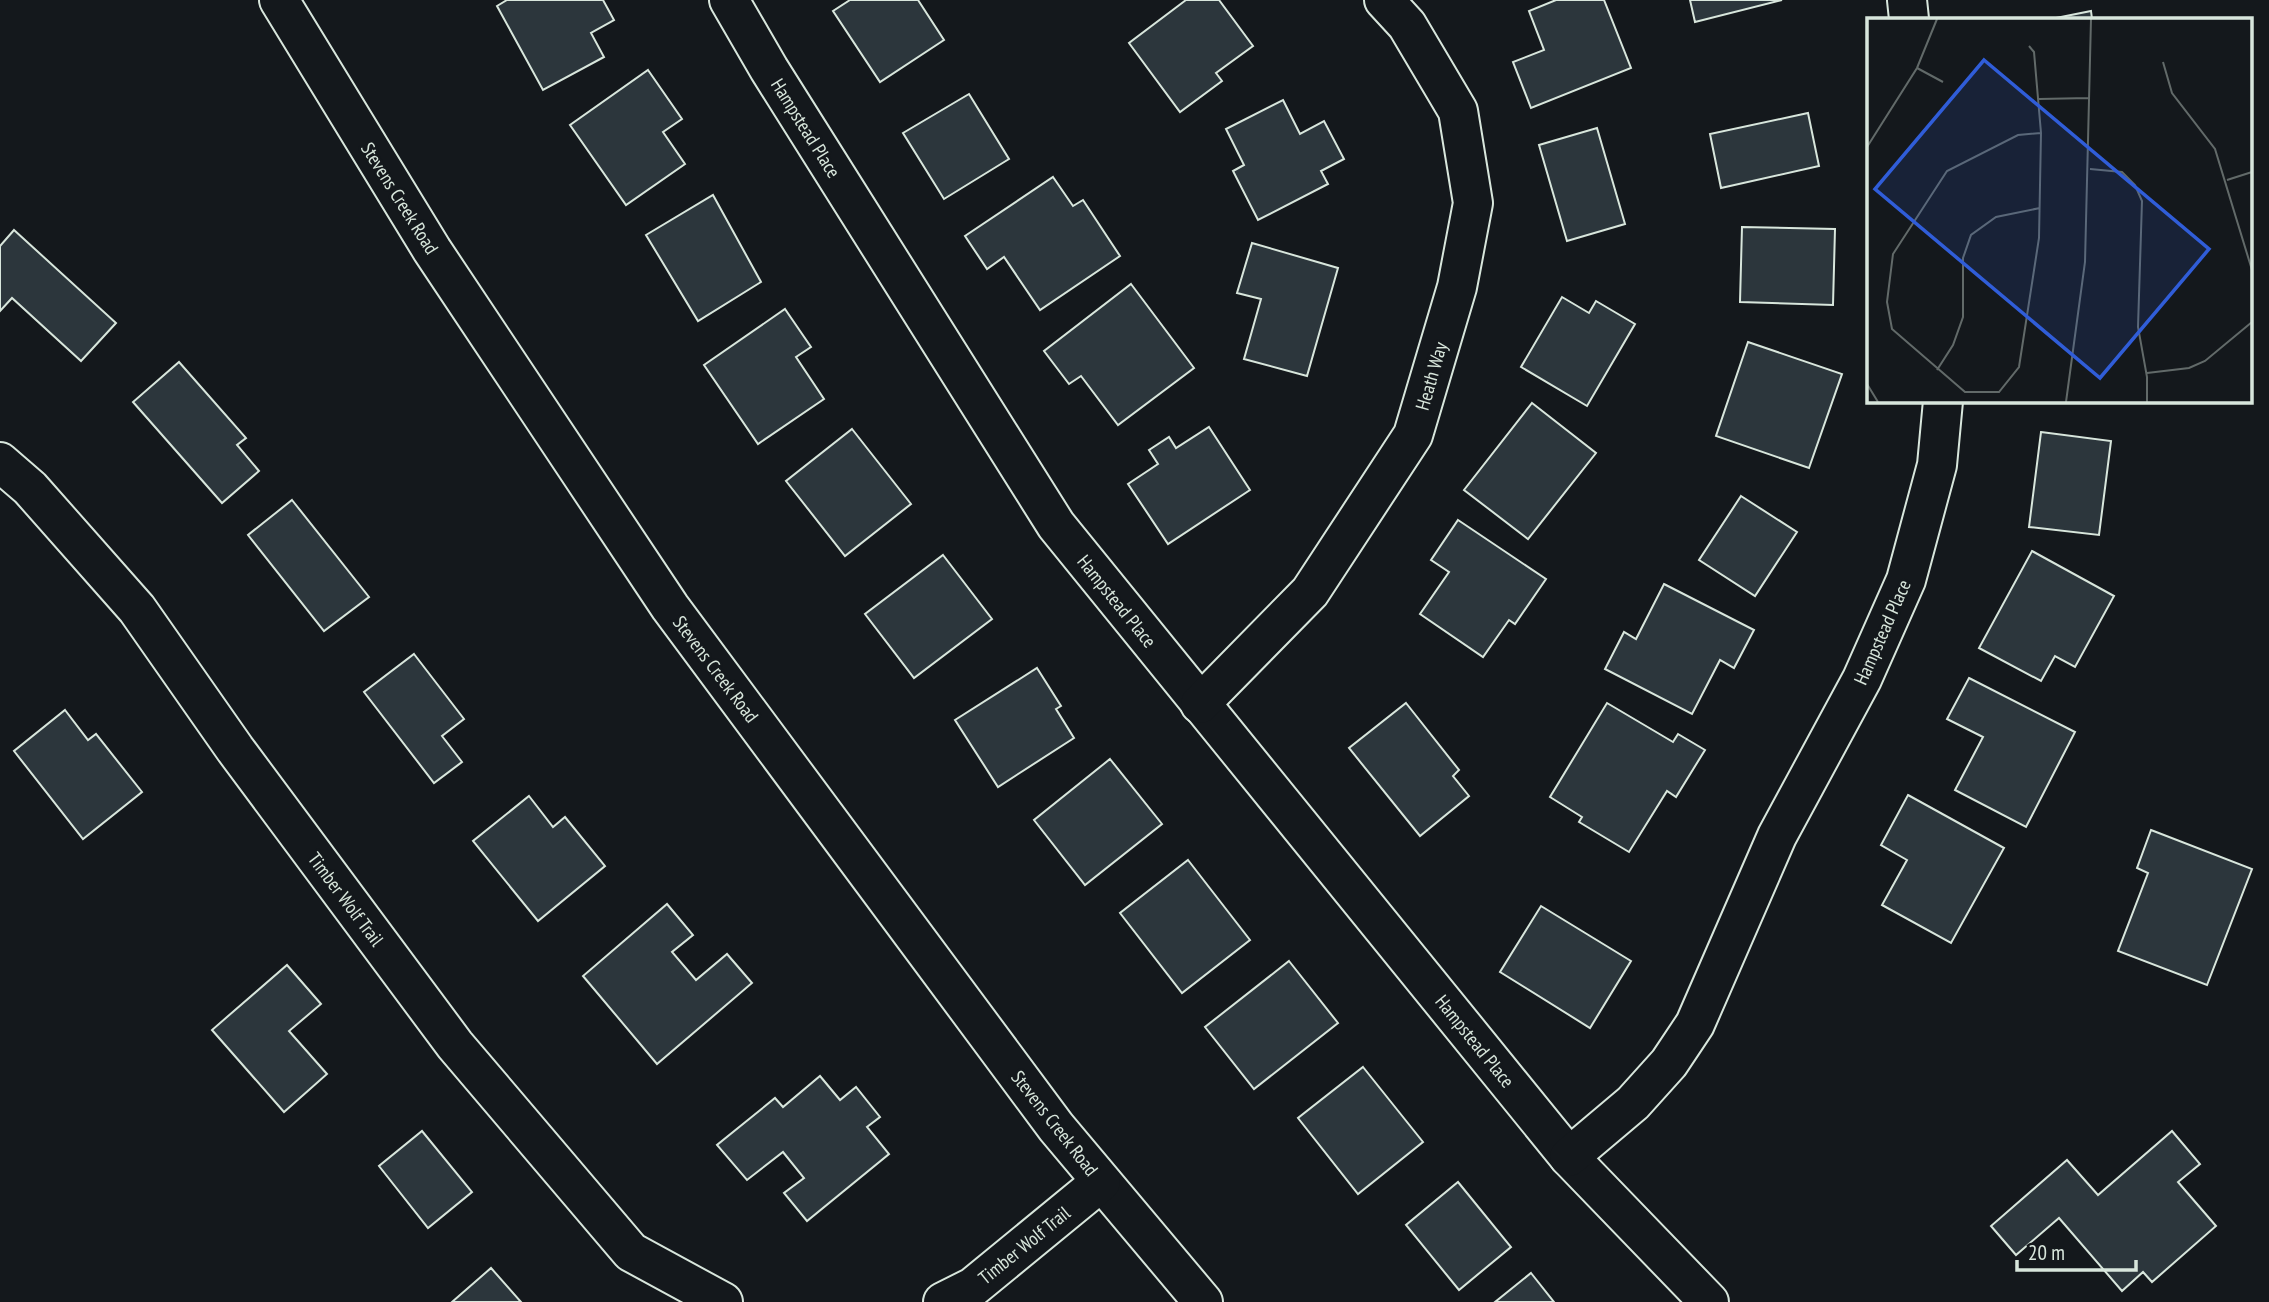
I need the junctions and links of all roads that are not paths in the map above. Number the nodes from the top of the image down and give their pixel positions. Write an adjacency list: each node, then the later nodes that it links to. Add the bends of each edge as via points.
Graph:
1 (279, 0): 10 (street, Stevens Creek Road, via 432,250 670,607)
2 (729, 0): 8 (street, Hampstead Place, via 1056,525)
3 (1384, 0): 8 (street, Heath Way, via 1407,24 1458,111 1473,203 1457,287 1413,435 1310,592)
4 (1907, 0): 5 (street)
5 (1909, 18)
6 (1942, 402): 9 (street, Hampstead Place, via 1937,465 1906,580 1862,679 1777,836 1695,1024 1670,1063 1633,1103)
7 (0, 462): 11 (street, Timber Wolf Trail, via 30,488 137,609 455,1045 631,1252)
8 (1200, 704): 9 (street, Hampstead Place)
9 (1569, 1157): 14 (street, Hampstead Place)
10 (1101, 1182): 12 (street, Timber Wolf Trail, via 973,1287); 13 (street, Stevens Creek Road)
11 (723, 1302)
12 (943, 1302)
13 (1203, 1302)
14 (1709, 1302)

